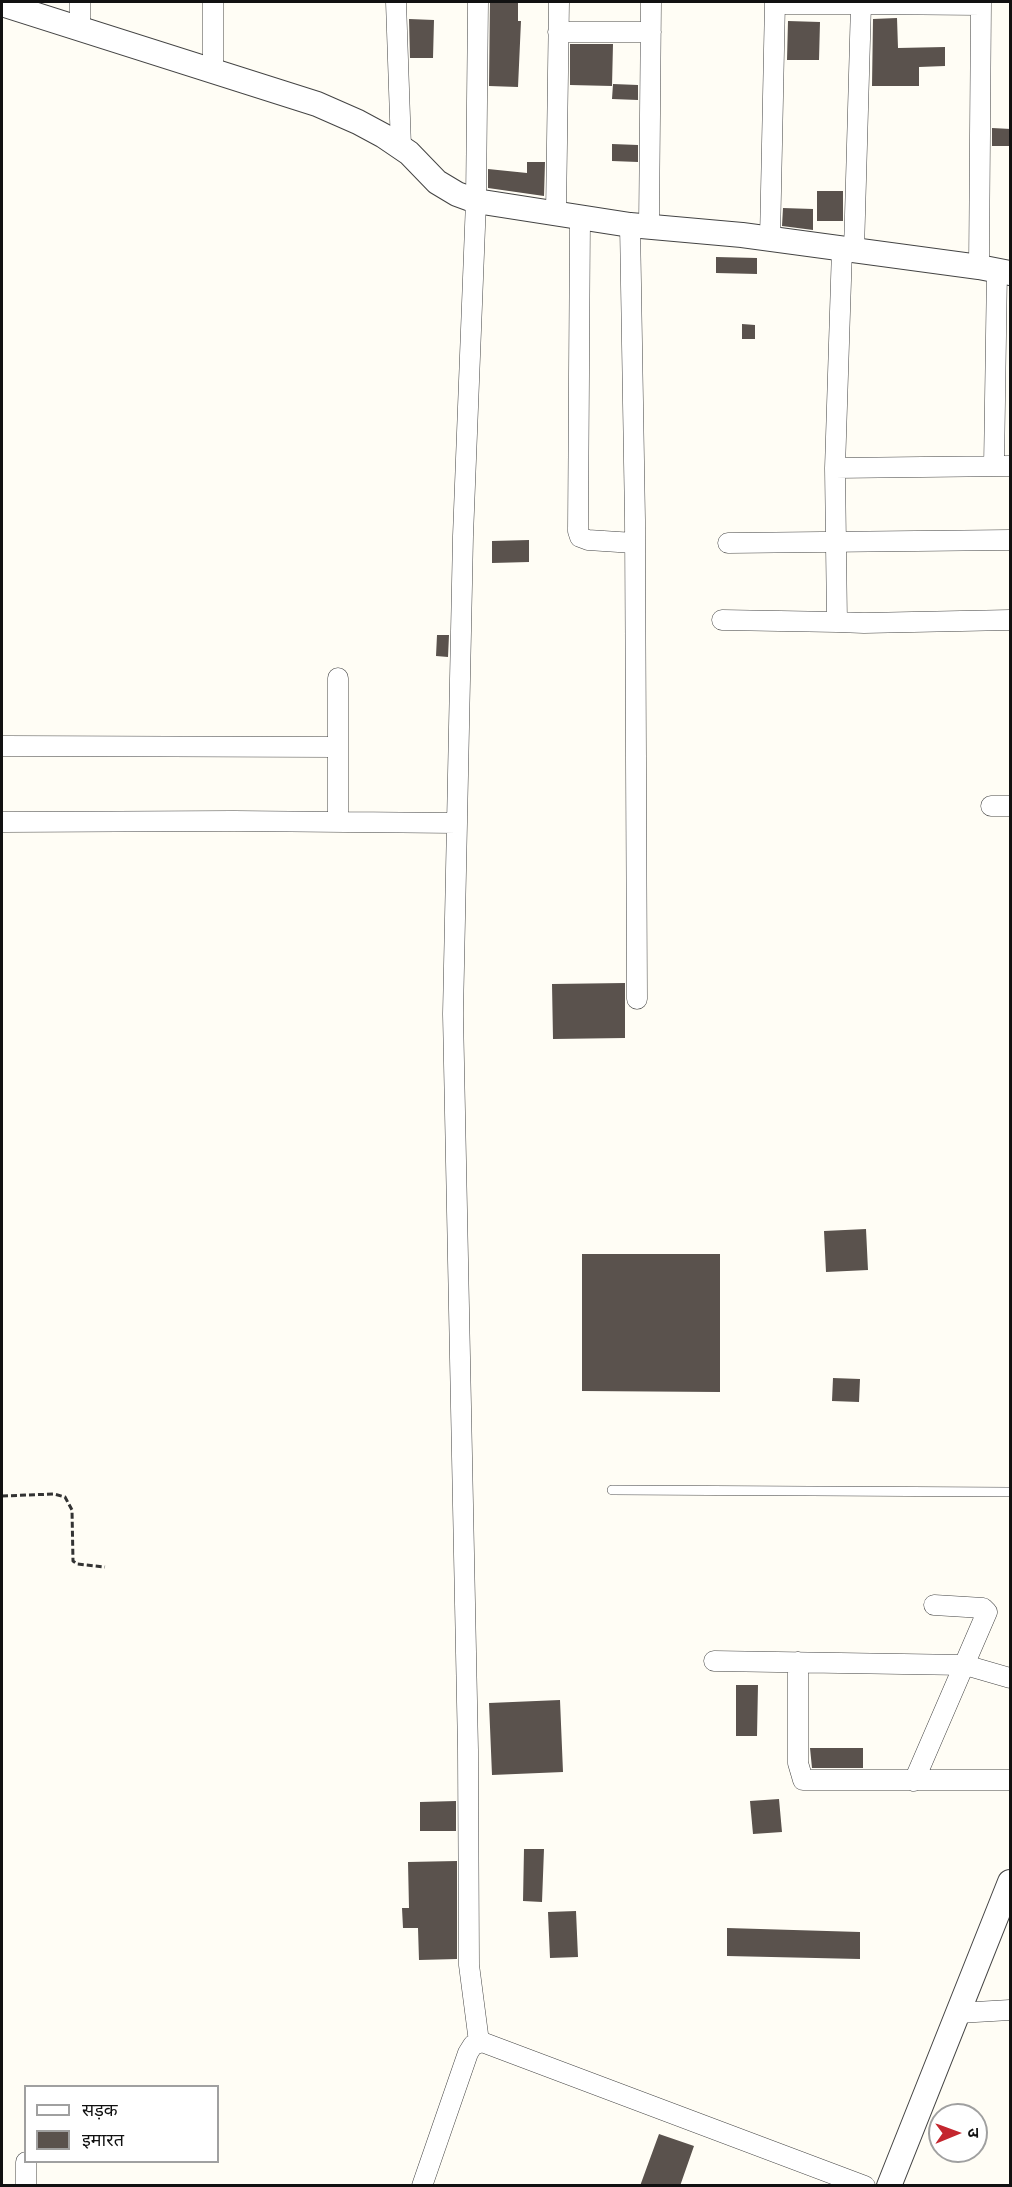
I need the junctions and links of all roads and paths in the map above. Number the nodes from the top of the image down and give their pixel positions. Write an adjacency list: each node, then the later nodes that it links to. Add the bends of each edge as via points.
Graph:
1 (80, 2): 11 (street)
2 (213, 2): 14 (street)
3 (396, 2): 15 (street)
4 (478, 2): 16 (street)
5 (559, 2): 12 (street)
6 (651, 2): 13 (street)
7 (775, 3): 9 (street); 20 (street)
8 (2, 4): 11 (street)
9 (861, 4): 10 (street); 21 (street)
10 (981, 4): 22 (street)
11 (80, 30): 14 (street)
12 (558, 32): 13 (street); 17 (street)
13 (651, 32): 19 (street)
14 (213, 71): 15 (street, via 317,105 358,122)
15 (401, 147): 16 (street, via 437,182)
16 (476, 201): 17 (street); 39 (street)
17 (556, 213): 18 (street)
18 (580, 218): 19 (street); 27 (street, via 578,531 580,537 588,540)
19 (640, 226): 20 (street); 27 (street)
20 (770, 239): 21 (street)
21 (848, 250): 22 (street); 24 (street)
22 (995, 270): 23 (street)
23 (1002, 466): 24 (street)
24 (835, 468): 26 (street)
25 (1011, 540): 26 (street)
26 (834, 542): 28 (street); 31 (street)
27 (634, 543): 40 (street)
28 (728, 543)
29 (722, 620): 31 (street)
30 (1011, 621): 31 (street)
31 (837, 622)
32 (338, 678): 34 (street)
33 (2, 746): 34 (street)
34 (338, 747): 38 (street)
35 (991, 806): 36 (street)
36 (1011, 806)
37 (2, 822): 38 (street)
38 (338, 822): 39 (street)
39 (457, 824): 55 (street, via 453,1014 469,1965)
40 (637, 999)
41 (612, 1490): 42 (lane)
42 (1011, 1492)
43 (2, 1496): 44 (path, via 65,1497 72,1510 73,1561)
44 (105, 1567)
45 (934, 1605): 48 (street, via 979,1607 987,1611)
46 (714, 1661): 47 (street)
47 (798, 1662): 48 (street); 51 (street, via 798,1763 803,1780)
48 (965, 1665): 49 (street); 51 (street)
49 (1011, 1678)
50 (1011, 1780): 51 (street)
51 (914, 1781)
52 (1011, 1882): 54 (street)
53 (1011, 2010): 54 (street)
54 (958, 2013): 60 (street)
55 (479, 2042): 58 (street, via 468,2053); 59 (street)
56 (26, 2163): 57 (street)
57 (26, 2186)
58 (422, 2186)
59 (865, 2186)
60 (889, 2186)

